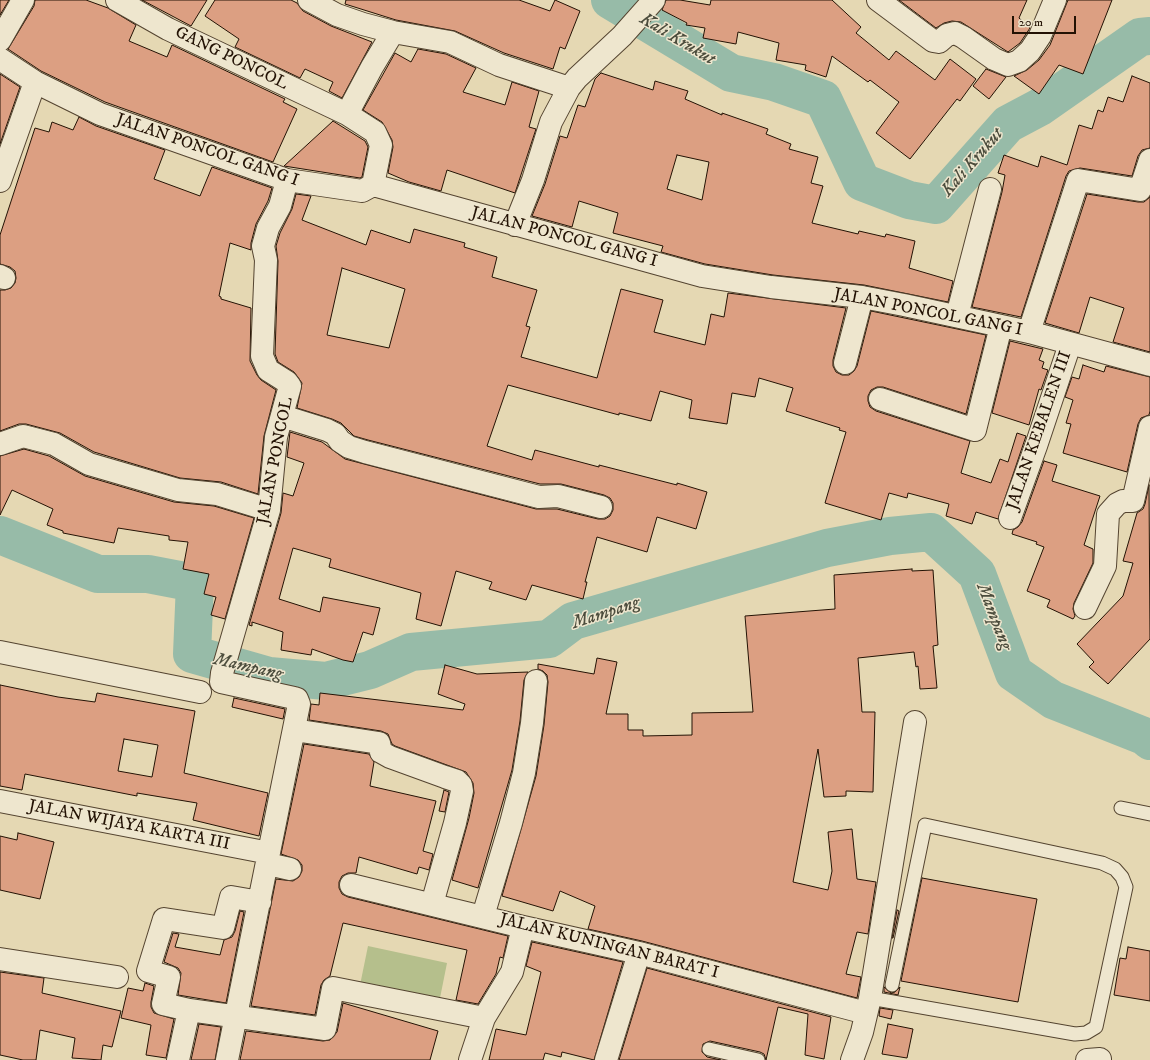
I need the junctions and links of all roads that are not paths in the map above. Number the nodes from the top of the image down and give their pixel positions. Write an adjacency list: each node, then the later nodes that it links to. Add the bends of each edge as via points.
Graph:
1 (23, 0): 8 (street)
2 (117, 0): 12 (street, GANG PONCOL, via 168,29)
3 (309, 0): 7 (street, via 337,15)
4 (654, 0): 11 (street)
5 (878, 0): 6 (street, via 933,42 939,42 947,35 955,33 994,59 1008,65 1019,61 1030,51 1040,36)
6 (1055, 0)
7 (393, 32): 11 (street, via 450,42 499,64); 12 (street)
8 (0, 40)
9 (0, 59): 10 (street, JALAN PONCOL GANG I)
10 (35, 82): 14 (street, JALAN PONCOL GANG I, via 100,114); 15 (street)
11 (569, 88): 18 (street, via 551,122 533,180)
12 (347, 114): 16 (street, GANG PONCOL, via 375,132 379,138 381,145)
13 (1150, 160): 22 (street, via 1140,190 1078,180)
14 (287, 180): 16 (street, JALAN PONCOL GANG I, via 362,191); 27 (street, JALAN PONCOL, via 280,206 270,223 263,246 266,260 262,356 268,370 290,386)
15 (0, 181)
16 (373, 185): 18 (street, JALAN PONCOL GANG I)
17 (990, 189): 20 (street)
18 (515, 224): 19 (street, JALAN PONCOL GANG I, via 702,276)
19 (862, 297): 20 (street, JALAN PONCOL GANG I); 24 (street)
20 (957, 316): 21 (street, JALAN PONCOL GANG I)
21 (1001, 326): 22 (street, JALAN PONCOL GANG I); 26 (street, via 975,430)
22 (1029, 332): 23 (street, JALAN PONCOL GANG I)
23 (1070, 344): 25 (street, JALAN PONCOL GANG I); 32 (street, JALAN KEBALEN III)
24 (845, 363)
25 (1150, 365)
26 (880, 399)
27 (282, 416): 30 (street, via 327,430 349,447 365,452 531,495 558,496); 31 (street, JALAN PONCOL, via 276,437)
28 (1150, 427): 33 (street, via 1134,501 1117,504 1108,514 1105,566)
29 (0, 444): 31 (street, via 23,436 54,444 89,464 178,490 217,494)
30 (601, 507)
31 (269, 510): 38 (street, JALAN PONCOL, via 223,670 297,699 300,704)
32 (1010, 518)
33 (1085, 608)
34 (0, 652): 36 (street)
35 (536, 681): 47 (street, via 522,780)
36 (200, 692)
37 (915, 722): 53 (street)
38 (294, 730): 42 (street); 46 (street, via 379,743 381,752 390,757 461,785 455,823)
39 (0, 801): 42 (street, JALAN WIJAYA KARTA III)
40 (1121, 808): 41 (lane)
41 (1150, 814)
42 (263, 858): 43 (street, JALAN WIJAYA KARTA III); 45 (street)
43 (290, 869)
44 (351, 885): 46 (street, JALAN KUNINGAN BARAT I)
45 (260, 902): 54 (street, via 231,897 223,928 164,919 148,971 170,977 163,1004); 55 (street)
46 (432, 904): 47 (street, JALAN KUNINGAN BARAT I)
47 (483, 916): 48 (street, JALAN KUNINGAN BARAT I)
48 (523, 927): 49 (street, JALAN KUNINGAN BARAT I); 56 (street, via 512,972)
49 (639, 952): 53 (street, JALAN KUNINGAN BARAT I); 61 (street)
50 (0, 959): 51 (street)
51 (117, 977)
52 (892, 985): 53 (lane, via 925,825 1102,863 1116,869 1122,877 1126,887 1096,1027 1086,1033 1075,1034)
53 (878, 1003): 63 (street)
54 (189, 1010): 55 (street); 58 (street)
55 (236, 1016): 56 (street, via 324,1028 333,988); 59 (street)
56 (484, 1018): 60 (street)
57 (709, 1049): 62 (lane)
58 (178, 1060)
59 (228, 1060)
60 (470, 1060)
61 (606, 1060)
62 (758, 1060)
63 (852, 1060)

